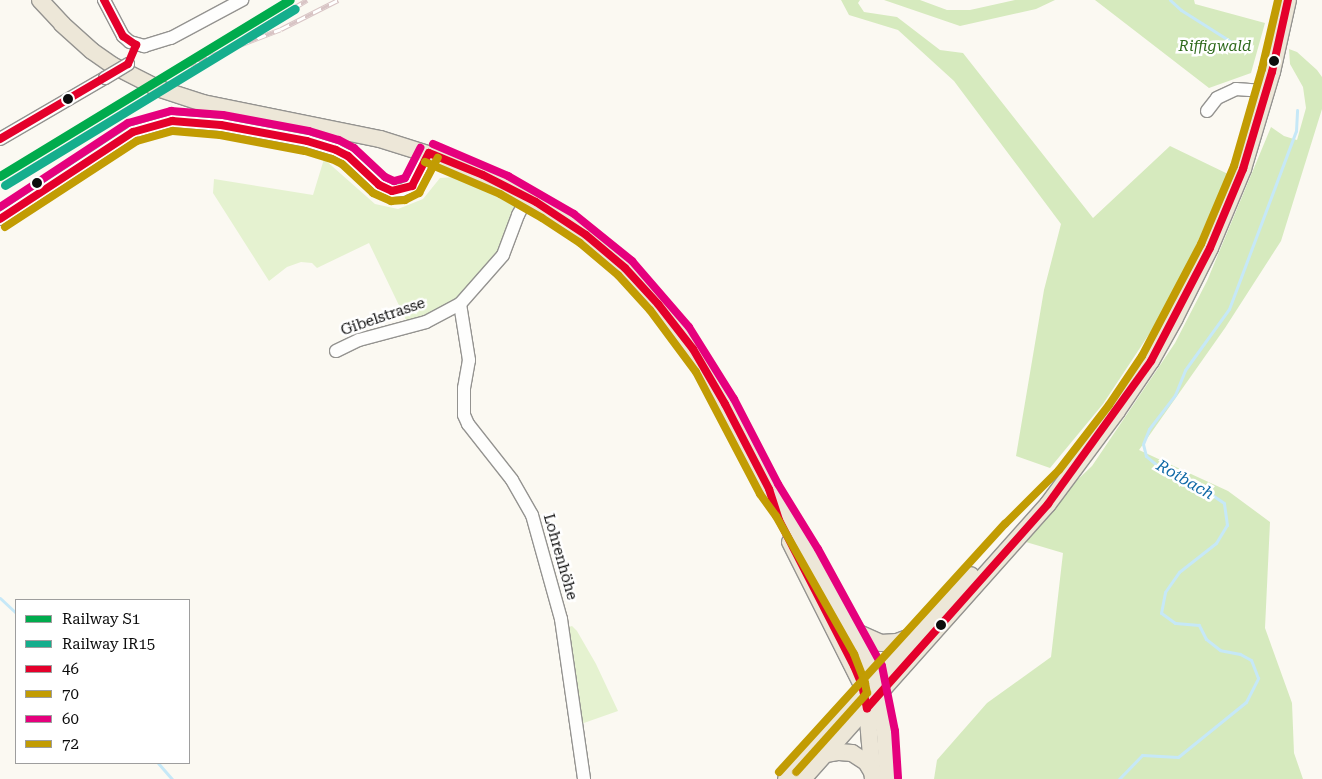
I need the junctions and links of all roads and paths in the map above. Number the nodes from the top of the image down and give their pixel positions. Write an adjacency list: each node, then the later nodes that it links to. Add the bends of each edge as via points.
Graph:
1 (104, 0): 5 (street, via 123,36)
2 (242, 0): 5 (street, via 171,38 144,46)
3 (1288, 0): 6 (main road)
4 (44, 2): 9 (main road, via 72,34 104,60 171,93 203,103 369,136)
5 (136, 45): 8 (street, bridge, via 128,64)
6 (1267, 91): 7 (street, via 1236,89 1217,98); 14 (main road, via 1231,199 1188,295 1127,398)
7 (1207, 111)
8 (0, 139)
9 (429, 153): 10 (main road); 11 (street, via 412,186 392,191 379,185 348,156 336,150 307,141 221,125 172,121 133,132)
10 (527, 198): 12 (street, Gibelstrasse, via 503,255); 15 (main road, via 568,222 604,249 658,304 704,367)
11 (0, 219)
12 (460, 304): 13 (street, Gibelstrasse, via 426,322 359,340); 24 (street, Lohrenhöhe, via 469,360 464,414 468,424 512,480 532,515 561,619)
13 (336, 351)
14 (1066, 477): 17 (main road, via 1044,496); 18 (main road, via 1048,504)
15 (769, 489): 16 (main road); 20 (main road, via 779,520)
16 (851, 630): 17 (main road, via 881,644 898,642); 19 (main road)
17 (917, 634): 19 (main road)
18 (901, 671): 20 (main road); 21 (main road)
19 (876, 680): 20 (main road)
20 (870, 699): 21 (main road); 22 (main road); 23 (main road); 25 (main road)
21 (885, 733): 27 (main road)
22 (826, 754): 23 (main road, via 852,753 866,762); 26 (main road)
23 (872, 775)
24 (584, 779)
25 (786, 779)
26 (803, 779)
27 (888, 779)

